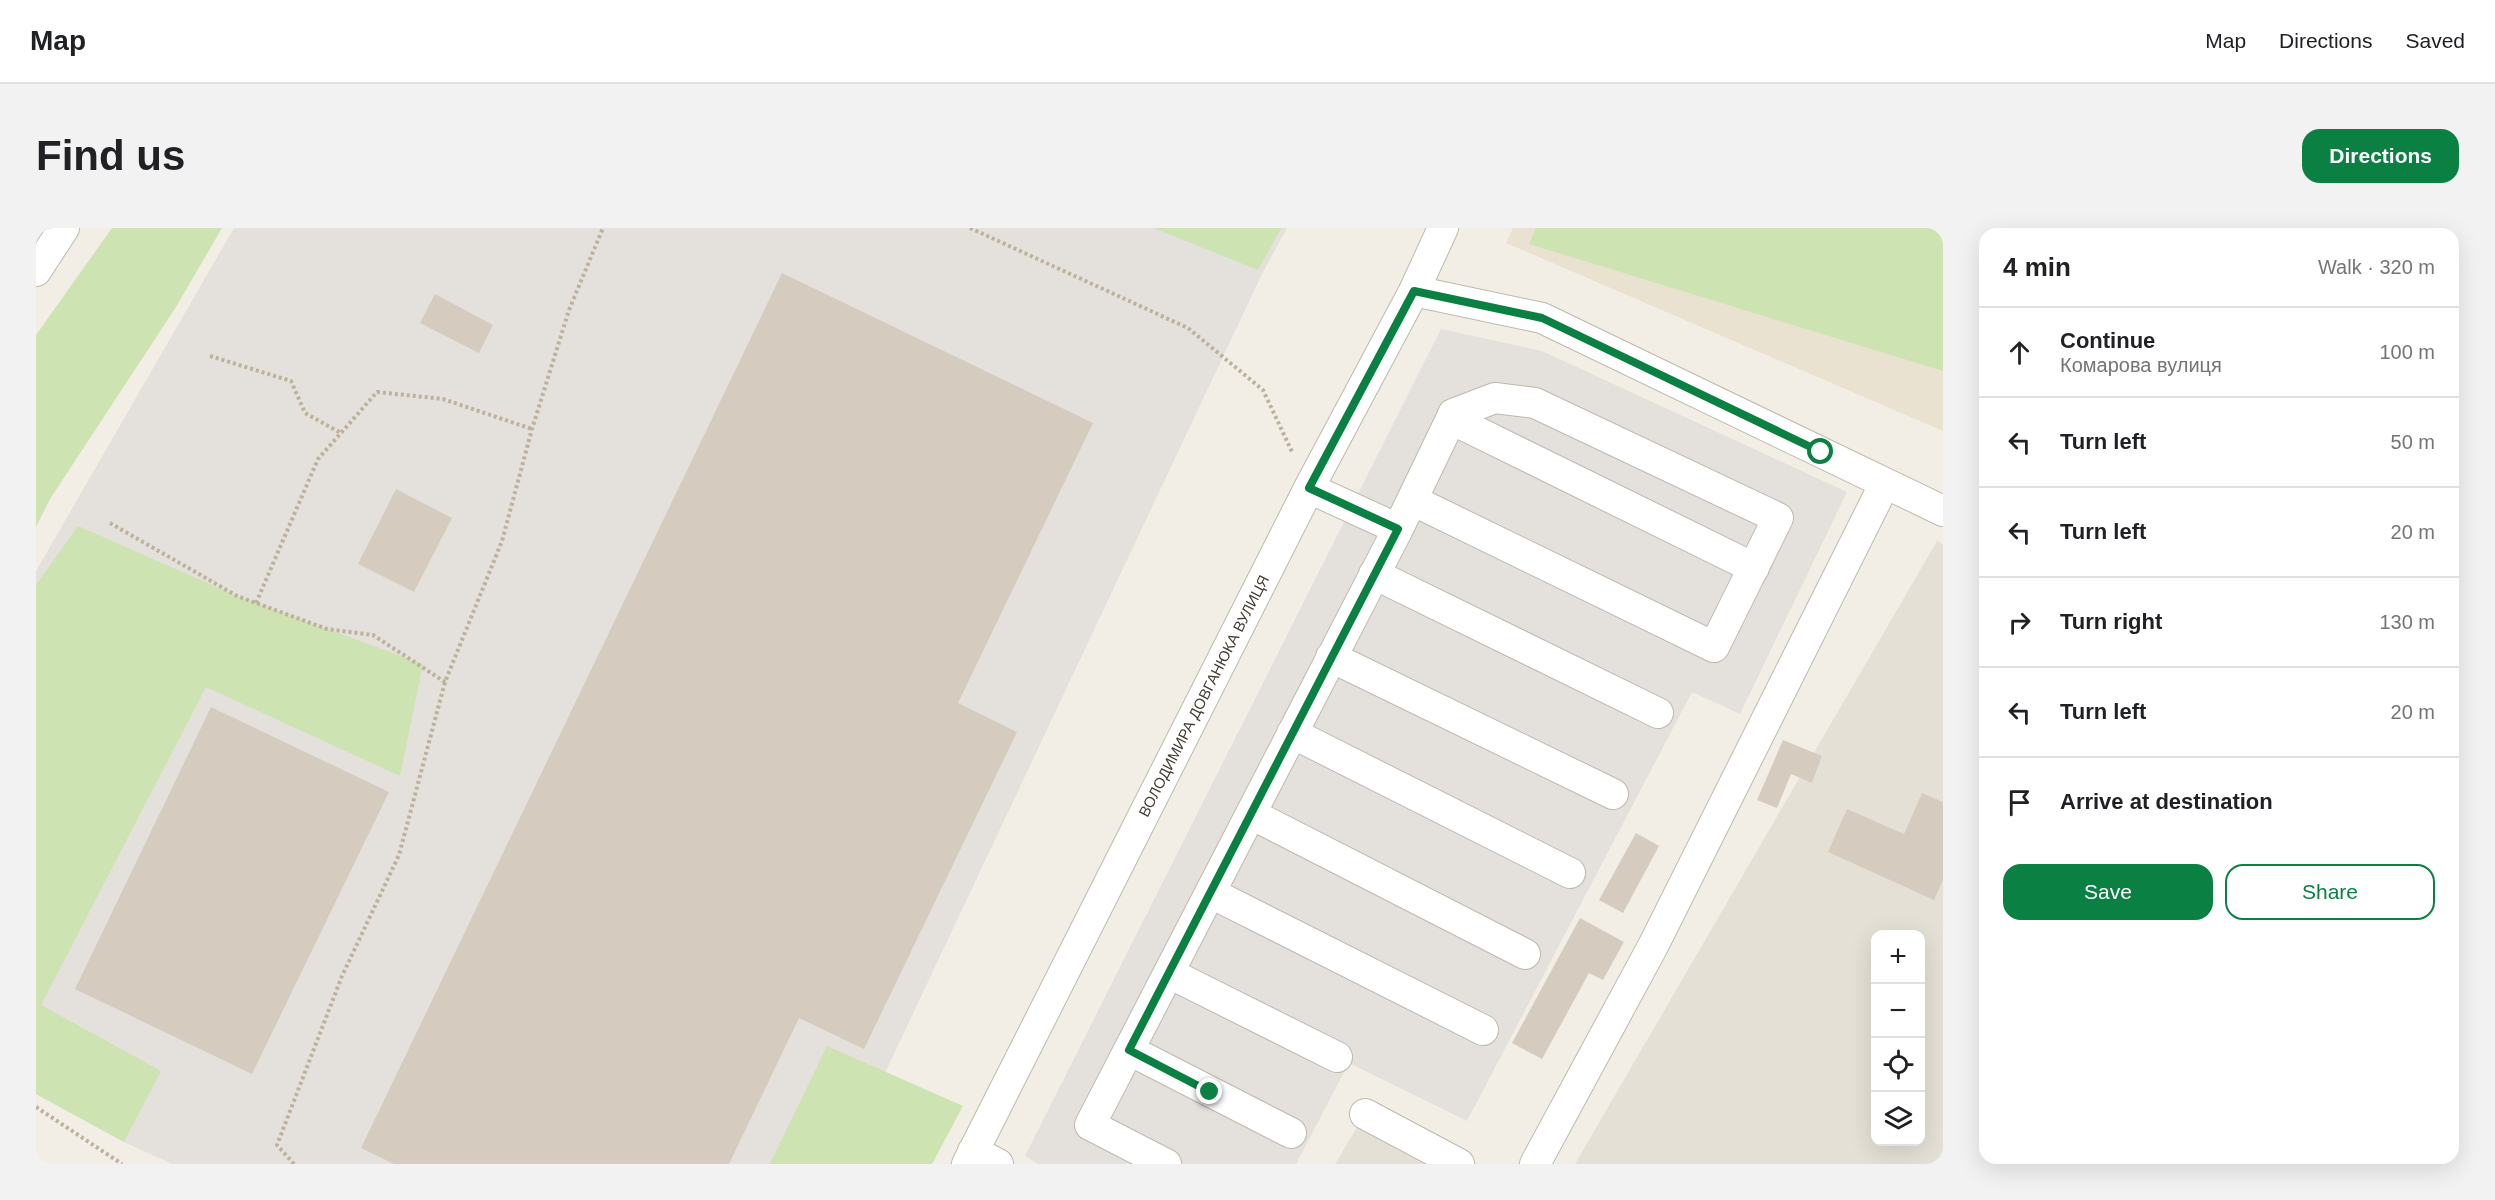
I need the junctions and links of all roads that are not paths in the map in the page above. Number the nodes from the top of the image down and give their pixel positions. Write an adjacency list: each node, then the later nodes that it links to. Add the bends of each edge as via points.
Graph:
1 (64, 228): 3 (street)
2 (1443, 228): 4 (street, ВОЛОДИМИРА ДОВГАНЮКА ВУЛИЦЯ)
3 (36, 271)
4 (1414, 291): 6 (street, via 1542,318); 7 (street, ВОЛОДИМИРА ДОВГАНЮКА ВУЛИЦЯ)
5 (1451, 419): 8 (street); 11 (street); 11 (street, via 1454,414 1495,398 1535,403 1778,518)
6 (1885, 483): 9 (street); 30 (street, via 1653,946)
7 (1309, 488): 10 (street); 27 (street, ВОЛОДИМИРА ДОВГАНЮКА ВУЛИЦЯ)
8 (1412, 500): 10 (street); 11 (street, via 1714,647)
9 (1943, 511)
10 (1398, 529): 12 (street)
11 (1754, 568)
12 (1374, 574): 13 (street); 14 (street)
13 (1331, 657): 15 (street); 16 (street)
14 (1658, 713)
15 (1292, 734): 17 (street); 18 (street)
16 (1613, 794)
17 (1251, 813): 19 (street); 20 (street)
18 (1570, 873)
19 (1210, 893): 21 (street); 22 (street)
20 (1525, 954)
21 (1169, 973): 23 (street); 24 (street)
22 (1483, 1030)
23 (1129, 1050): 26 (street); 28 (street, via 1090,1125)
24 (1337, 1057)
25 (1365, 1113): 29 (street)
26 (1291, 1133)
27 (979, 1160)
28 (1166, 1164)
29 (1459, 1164)
30 (1535, 1164)

